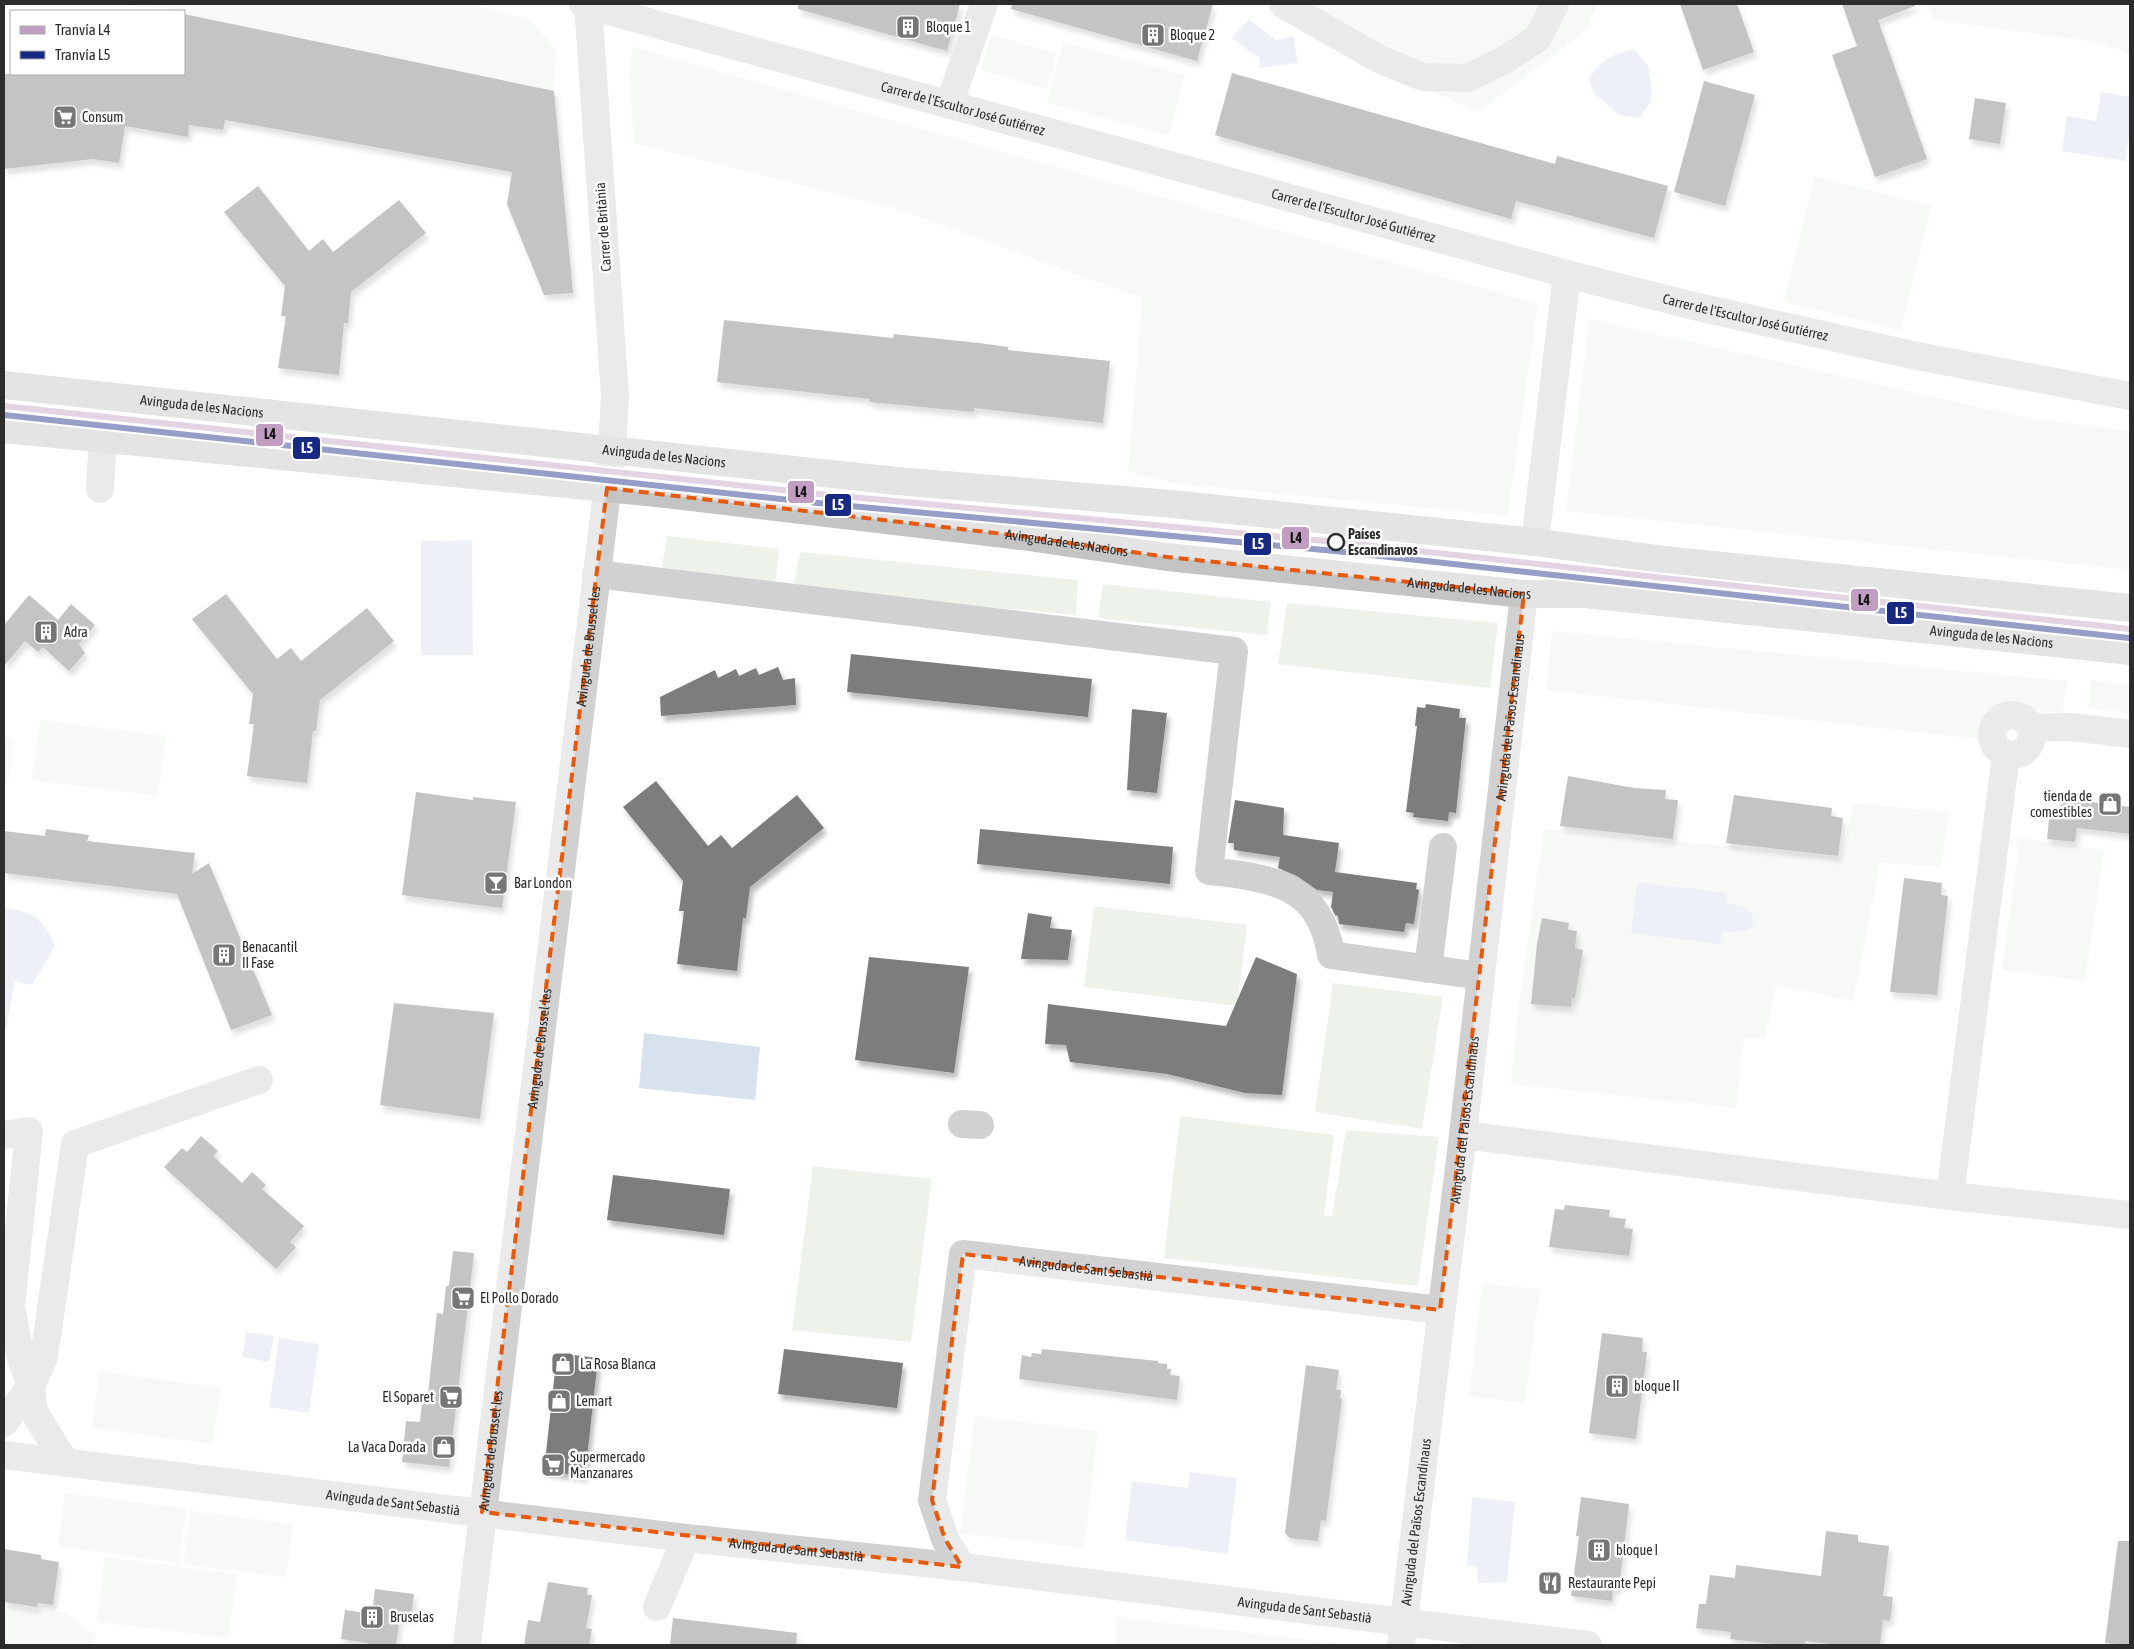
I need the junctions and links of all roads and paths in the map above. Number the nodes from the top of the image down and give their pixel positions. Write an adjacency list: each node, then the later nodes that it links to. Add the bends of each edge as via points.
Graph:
1 (586, 4): 5 (street, Carrer de l'Escultor José Gutiérrez); 11 (street, Carrer de Britània, via 615,396)
2 (984, 4): 5 (street)
3 (1283, 4): 4 (street, via 1379,59 1423,78 1468,78 1508,58 1538,38 1555,8)
4 (1554, 4)
5 (949, 105): 6 (street, Carrer de l'Escultor José Gutiérrez)
6 (1567, 274): 8 (street, Carrer de l'Escultor José Gutiérrez, via 1917,356); 14 (street)
7 (4, 385): 11 (main road, Avinguda de les Nacions)
8 (2130, 396)
9 (4, 429): 10 (main road, Avinguda de les Nacions)
10 (103, 438): 12 (main road, Avinguda de les Nacions); 13 (street)
11 (612, 450): 12 (street, Avinguda de Brussel·les); 14 (main road, Avinguda de les Nacions, via 897,481 1172,504)
12 (607, 488): 15 (street, Avinguda de Brussel·les); 16 (main road, Avinguda de les Nacions, via 1022,536 1166,557)
13 (100, 489)
14 (1535, 542): 17 (main road, Avinguda de les Nacions, via 1665,560)
15 (596, 574): 21 (street, via 1234,651 1209,871 1276,882 1300,894 1311,905 1323,926 1331,955); 34 (street, Avinguda de Brussel·les)
16 (1524, 594): 18 (main road, Avinguda de les Nacions, via 1584,594); 22 (street, Avinguda del Països Escandinaus)
17 (2130, 608)
18 (2130, 651)
19 (2130, 734): 26 (street, via 2071,727 2051,739 2022,743)
20 (1443, 847): 21 (street)
21 (1428, 969): 22 (street)
22 (1481, 976): 25 (street, Avinguda del Països Escandinaus)
23 (260, 1080): 30 (street, via 75,1144 44,1357)
24 (4, 1135): 28 (street, via 29,1131)
25 (1463, 1136): 26 (street); 29 (street, Avinguda del Països Escandinaus)
26 (1950, 1196): 27 (street)
27 (2130, 1215)
28 (7, 1304): 30 (street)
29 (1440, 1310): 36 (street, Avinguda de Sant Sebastià, via 963,1254 932,1500 944,1539); 38 (street, Avinguda del Països Escandinaus)
30 (31, 1386): 31 (street); 33 (street, via 34,1412)
31 (4, 1423)
32 (4, 1455): 33 (street, Avinguda de Sant Sebastià)
33 (65, 1462): 34 (street, Avinguda de Sant Sebastià)
34 (482, 1512): 35 (street, Avinguda de Sant Sebastià); 39 (street, Avinguda de Brussel·les)
35 (686, 1538): 36 (street, Avinguda de Sant Sebastià); 37 (street)
36 (962, 1567): 38 (street, Avinguda de Sant Sebastià)
37 (657, 1606)
38 (1402, 1634): 40 (street, Avinguda de Sant Sebastià)
39 (467, 1645)
40 (1588, 1645)

